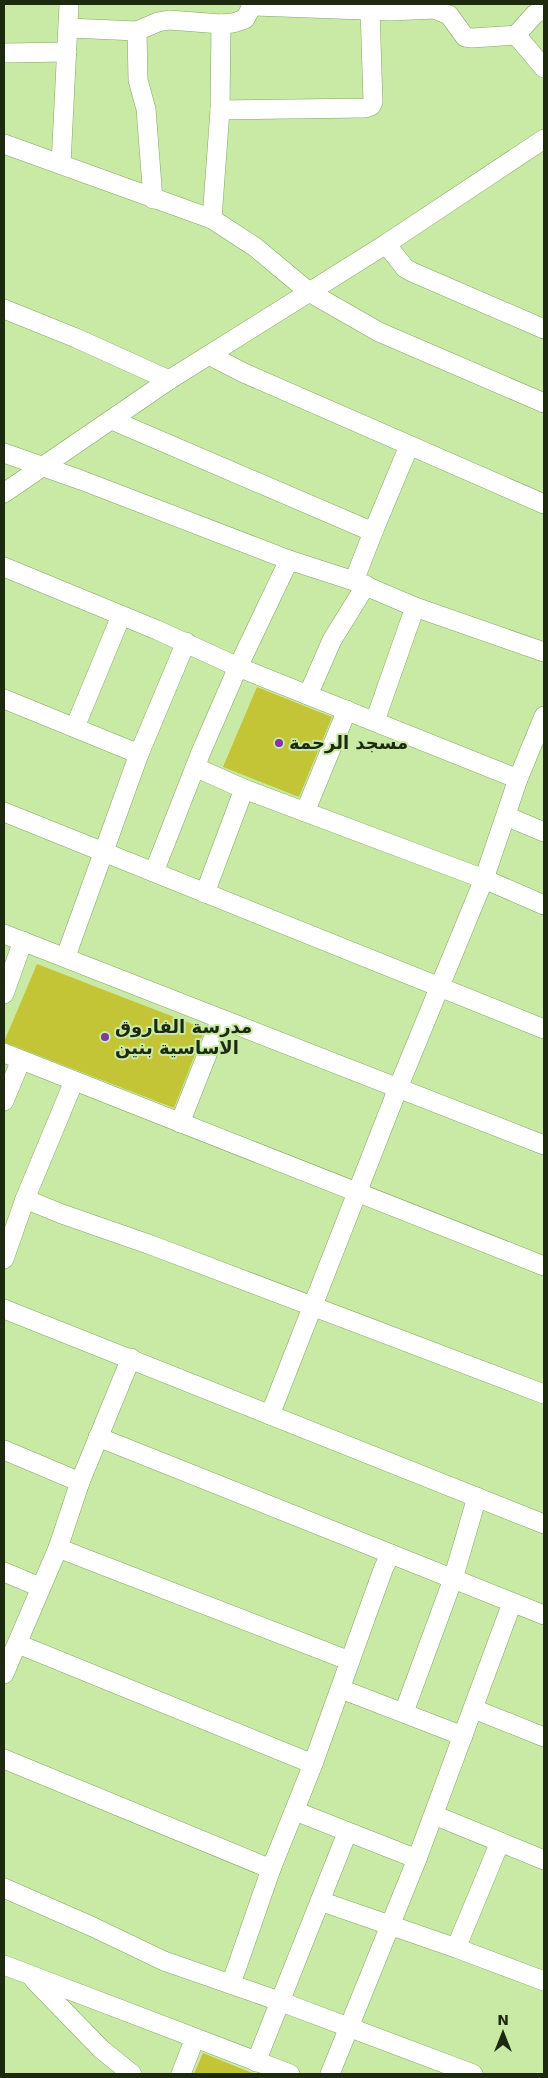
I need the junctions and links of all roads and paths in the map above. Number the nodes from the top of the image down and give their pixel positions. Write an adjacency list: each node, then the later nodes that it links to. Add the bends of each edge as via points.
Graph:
1 (69, 4): 6 (street)
2 (253, 5): 4 (street); 5 (street, via 240,22)
3 (544, 8): 8 (street)
4 (370, 10): 8 (street, via 434,9 449,15 465,37); 12 (street, via 371,106)
5 (221, 24): 7 (street, via 169,20); 12 (street)
6 (69, 28): 7 (street); 9 (street)
7 (136, 31): 16 (street, via 138,80 146,108)
8 (516, 35): 11 (street)
9 (67, 52): 10 (street); 15 (street)
10 (4, 53)
11 (544, 68)
12 (220, 110): 17 (street)
13 (544, 139): 18 (street)
14 (4, 144): 15 (street)
15 (61, 164): 16 (street)
16 (153, 199): 17 (street)
17 (212, 219): 19 (street, via 255,247)
18 (386, 244): 19 (street); 21 (street, via 412,272)
19 (309, 292): 22 (street); 24 (street, via 379,332)
20 (4, 309): 23 (street)
21 (544, 329)
22 (209, 355): 23 (street); 26 (street)
23 (169, 380): 25 (street)
24 (544, 403)
25 (112, 420): 28 (street); 31 (street)
26 (409, 446): 30 (street); 31 (street)
27 (4, 453): 28 (street)
28 (43, 467): 29 (street); 32 (street)
29 (4, 493)
30 (544, 504)
31 (373, 532): 34 (street)
32 (289, 560): 34 (street); 39 (street)
33 (4, 567): 36 (street)
34 (360, 583): 35 (street); 40 (street)
35 (415, 607): 38 (street); 44 (street)
36 (121, 616): 37 (street); 45 (street)
37 (186, 642): 39 (street); 46 (street)
38 (544, 652)
39 (238, 666): 40 (street); 47 (street)
40 (308, 694): 42 (street)
41 (4, 699): 45 (street)
42 (346, 710): 44 (street); 51 (street)
43 (544, 716): 48 (street)
44 (375, 721): 48 (street)
45 (75, 727): 46 (street)
46 (139, 754): 54 (street)
47 (195, 767): 49 (street); 55 (street)
48 (518, 779): 52 (street)
49 (244, 789): 51 (street); 57 (street)
50 (4, 812): 54 (street)
51 (305, 812): 56 (street)
52 (506, 816): 53 (street); 56 (street)
53 (544, 832)
54 (103, 852): 55 (street); 61 (street)
55 (154, 872): 57 (street)
56 (484, 879): 58 (street); 62 (street)
57 (205, 893): 62 (street)
58 (544, 905)
59 (4, 934): 60 (street)
60 (23, 941): 61 (street); 63 (street)
61 (66, 956): 64 (street)
62 (441, 988): 65 (street); 68 (street)
63 (4, 994)
64 (221, 1019): 68 (street); 70 (street)
65 (544, 1029)
66 (12, 1057): 67 (street); 69 (street)
67 (74, 1081): 70 (street); 73 (street)
68 (398, 1088): 71 (street); 72 (street)
69 (4, 1101)
70 (180, 1123): 72 (street)
71 (544, 1146)
72 (357, 1192): 75 (street); 76 (street)
73 (25, 1199): 74 (street); 76 (street)
74 (4, 1259)
75 (544, 1266)
76 (313, 1306): 79 (street); 80 (street)
77 (4, 1309): 78 (street)
78 (131, 1358): 80 (street); 81 (street)
79 (544, 1394)
80 (270, 1415): 84 (street)
81 (98, 1437): 83 (street); 87 (street)
82 (4, 1450): 83 (street)
83 (80, 1482): 86 (street)
84 (477, 1497): 85 (street); 89 (street)
85 (544, 1524)
86 (58, 1548): 90 (street); 94 (street)
87 (391, 1554): 89 (street); 94 (street)
88 (4, 1572): 90 (street)
89 (453, 1579): 91 (street); 98 (street)
90 (40, 1587): 93 (street)
91 (512, 1603): 92 (street); 97 (street)
92 (544, 1615)
93 (18, 1644): 95 (street); 102 (street)
94 (350, 1661): 96 (street)
95 (4, 1674)
96 (341, 1688): 98 (street); 102 (street)
97 (474, 1709): 99 (street); 100 (street)
98 (404, 1712): 99 (street)
99 (464, 1736): 104 (street)
100 (544, 1737)
101 (4, 1759): 109 (street)
102 (313, 1764): 103 (street)
103 (294, 1810): 105 (street); 109 (street)
104 (434, 1815): 106 (street); 107 (street)
105 (347, 1833): 107 (street); 111 (street)
106 (500, 1842): 108 (street); 113 (street)
107 (417, 1859): 112 (street)
108 (544, 1860)
109 (271, 1869): 117 (street)
110 (4, 1888): 117 (street, via 164,1961)
111 (320, 1901): 112 (street); 118 (street)
112 (389, 1926): 113 (street); 119 (street)
113 (456, 1948): 116 (street)
114 (4, 1964): 115 (street)
115 (30, 1974): 120 (street); 122 (street, via 101,2049)
116 (544, 1981)
117 (232, 1984): 118 (street)
118 (279, 2001): 119 (street); 121 (street)
119 (349, 2028): 125 (street); 126 (street)
120 (195, 2038): 121 (street); 123 (street)
121 (256, 2062): 124 (street)
122 (132, 2074)
123 (181, 2074)
124 (290, 2074)
125 (330, 2074)
126 (473, 2074)

